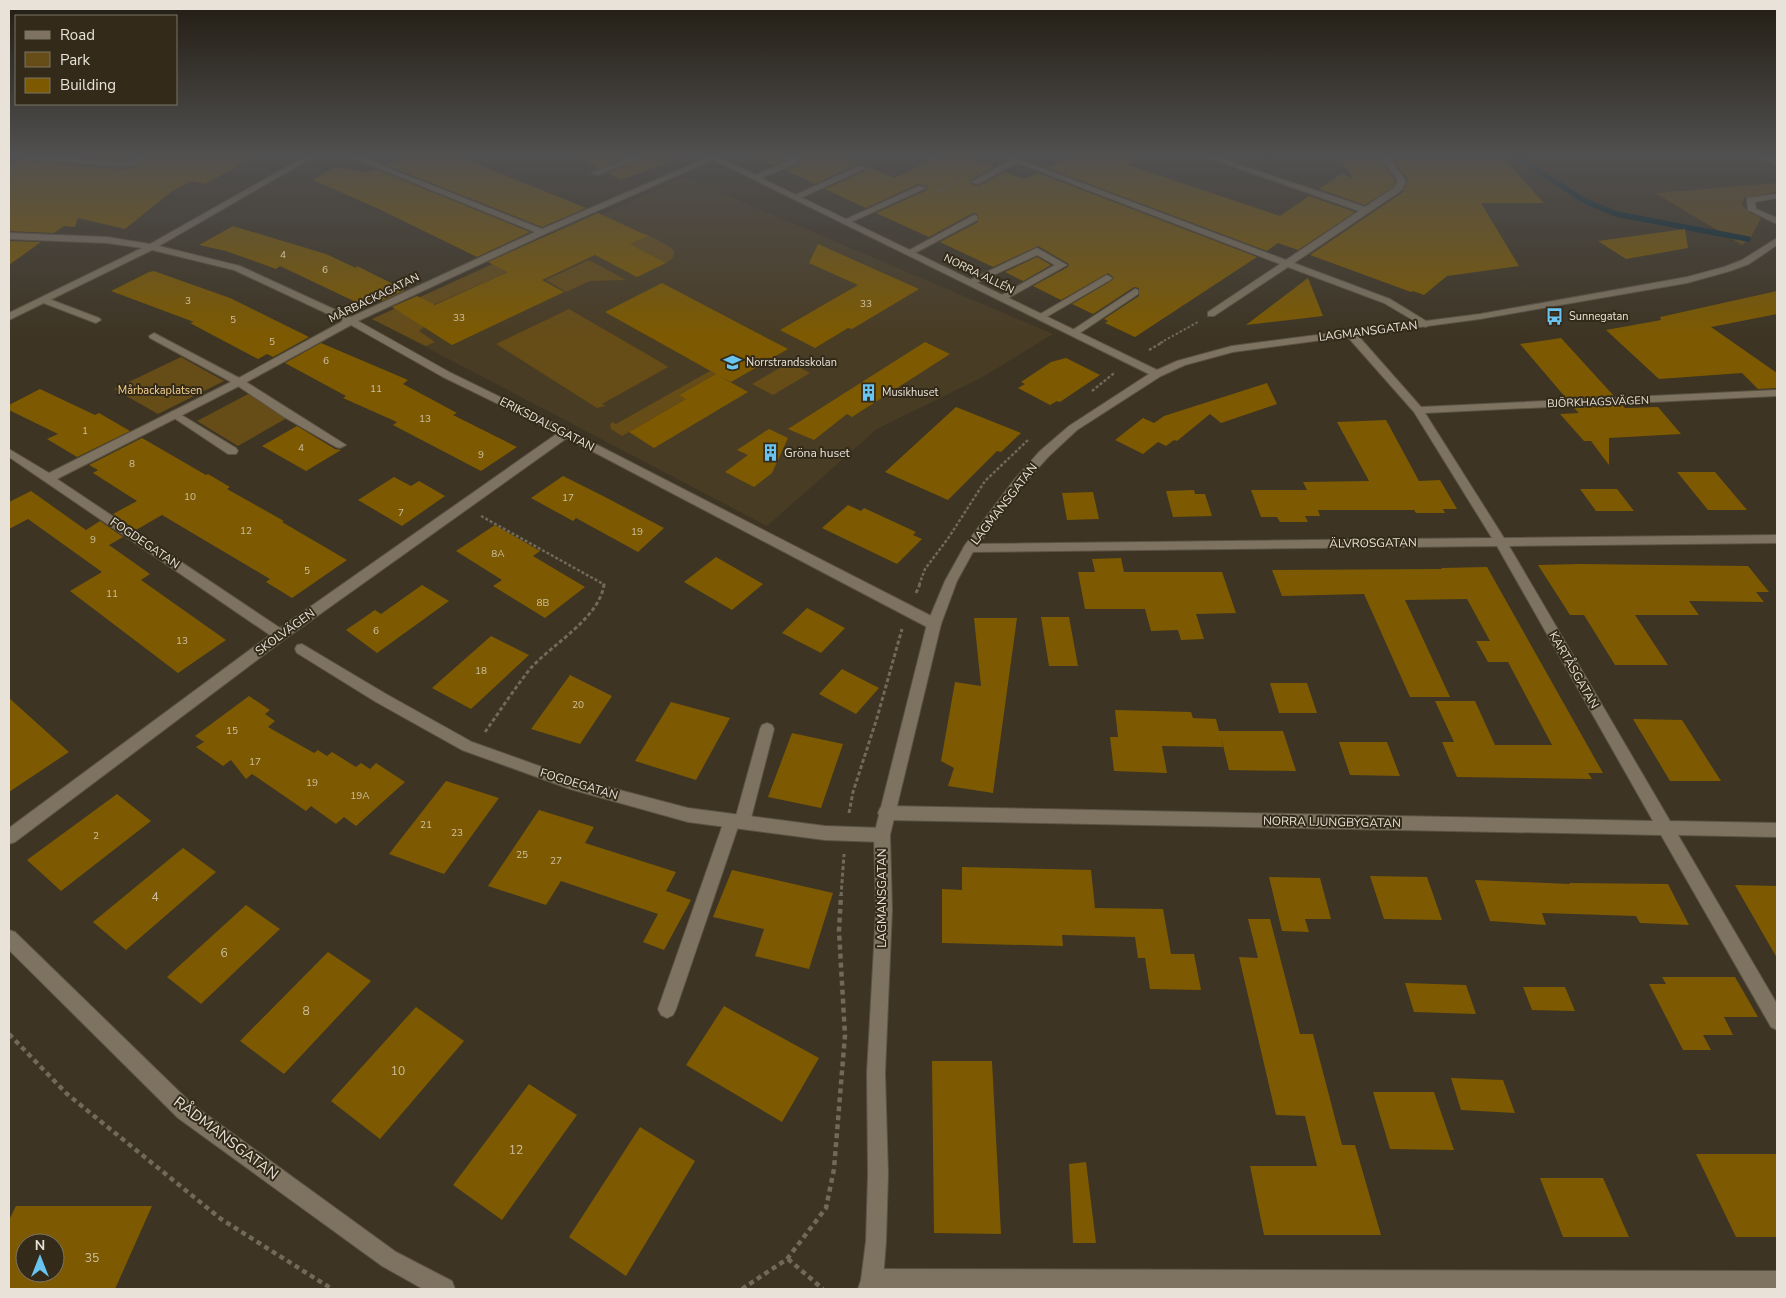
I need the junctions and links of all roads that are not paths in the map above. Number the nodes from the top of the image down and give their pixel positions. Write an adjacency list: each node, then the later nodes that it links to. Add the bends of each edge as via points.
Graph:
1 (204, 217): 13 (street)
2 (503, 217): 10 (street)
3 (577, 217): 10 (street, MÅRBACKAGATAN)
4 (837, 217): 9 (street, NORRA ALLÉN)
5 (856, 217): 9 (street)
6 (1162, 217): 15 (street)
7 (1359, 217): 15 (street)
8 (974, 218): 14 (street)
9 (846, 221): 14 (street, NORRA ALLÉN)
10 (542, 232): 25 (street, MÅRBACKAGATAN)
11 (9, 236): 13 (street, ERIKSDALSGATAN, via 107,240)
12 (1777, 241): 26 (street, LAGMANSGATAN, via 1755,258 1686,280 1532,309)
13 (151, 247): 20 (street); 25 (street, ERIKSDALSGATAN, via 237,268)
14 (910, 252): 17 (street, NORRA ALLÉN)
15 (1288, 263): 21 (street); 26 (street, via 1387,302)
16 (1107, 278): 23 (street)
17 (971, 282): 19 (street, NORRA ALLÉN); 19 (street, via 1037,251 1062,265)
18 (1135, 292): 27 (street)
19 (1003, 298): 23 (street, NORRA ALLÉN)
20 (44, 300): 22 (street); 24 (street)
21 (1211, 314)
22 (9, 317)
23 (1040, 317): 27 (street, NORRA ALLÉN)
24 (96, 320)
25 (351, 321): 31 (street, MÅRBACKAGATAN); 35 (street, ERIKSDALSGATAN, via 447,374)
26 (1426, 324): 28 (street, LAGMANSGATAN)
27 (1073, 333): 30 (street, NORRA ALLÉN)
28 (1350, 333): 30 (street, LAGMANSGATAN, via 1208,354); 33 (street, KARTÅSGATAN)
29 (154, 336): 31 (street)
30 (1157, 374): 42 (street, LAGMANSGATAN, via 1073,428 1044,454)
31 (239, 382): 34 (street, MÅRBACKAGATAN); 36 (street)
32 (1777, 393): 33 (street, BJÖRKHAGSVÄGEN)
33 (1418, 410): 41 (street, KARTÅSGATAN)
34 (175, 414): 37 (lane); 39 (street, MÅRBACKAGATAN)
35 (566, 433): 43 (street, ERIKSDALSGATAN); 44 (street, SKOLVÄGEN)
36 (340, 445)
37 (232, 451)
38 (9, 452): 39 (street, FOGDEGATAN)
39 (49, 478): 44 (street, FOGDEGATAN)
40 (1777, 540): 41 (street, ÄLVROSGATAN)
41 (1500, 541): 42 (street, ÄLVROSGATAN); 49 (street, KARTÅSGATAN)
42 (969, 548): 43 (street, LAGMANSGATAN, via 951,581)
43 (934, 624): 47 (street, LAGMANSGATAN)
44 (280, 635): 52 (street, SKOLVÄGEN)
45 (302, 649): 48 (street, FOGDEGATAN, via 473,749 570,783 688,815)
46 (767, 729): 48 (street)
47 (886, 813): 49 (street, NORRA LJUNGBYGATAN); 51 (street, LAGMANSGATAN)
48 (737, 821): 51 (street, FOGDEGATAN, via 825,833); 54 (street)
49 (1665, 828): 50 (street, NORRA LJUNGBYGATAN); 55 (street, KARTÅSGATAN)
50 (1777, 830)
51 (882, 835): 57 (street, LAGMANSGATAN, via 884,910 876,1073 878,1183)
52 (9, 837)
53 (9, 938): 58 (street, RÅDMANSGATAN, via 185,1111 390,1259)
54 (667, 1009)
55 (1777, 1021)
56 (1777, 1282): 57 (street)
57 (871, 1285)
58 (444, 1289)

